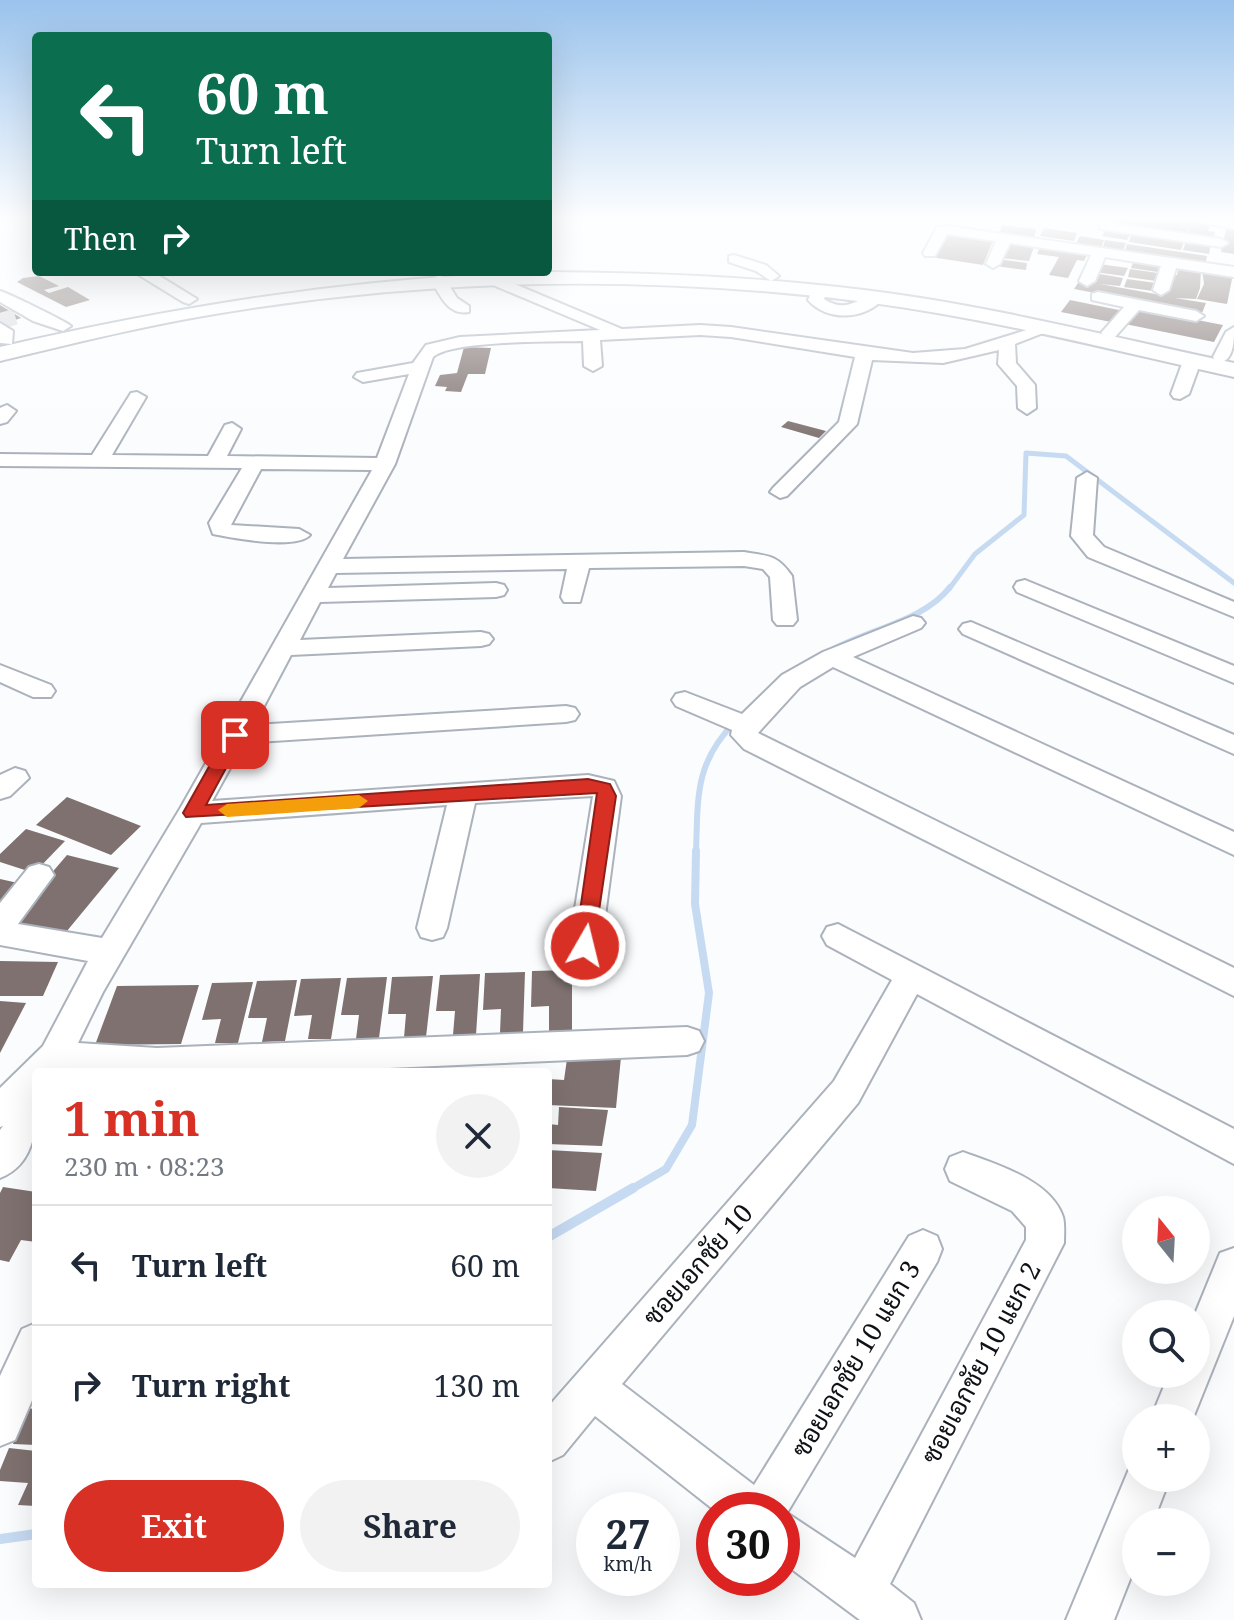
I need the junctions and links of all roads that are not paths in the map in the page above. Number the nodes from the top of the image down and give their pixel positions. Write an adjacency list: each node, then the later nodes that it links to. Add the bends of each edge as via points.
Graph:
1 (183, 296): 9 (street)
2 (215, 296): 9 (main road)
3 (283, 296): 12 (main road, via 175,313)
4 (447, 296): 11 (street)
5 (531, 296): 16 (street)
6 (856, 296): 19 (main road)
7 (911, 296): 17 (main road)
8 (1098, 297): 10 (street)
9 (189, 299): 14 (main road)
10 (1136, 304): 13 (street); 17 (street)
11 (463, 309)
12 (6, 316): 14 (main road); 14 (street)
13 (1196, 316)
14 (63, 326)
15 (1234, 332): 23 (street)
16 (622, 333): 18 (street); 21 (street, via 732,331)
17 (1109, 333): 23 (main road)
18 (591, 335): 24 (street); 25 (street, via 447,344 425,355)
19 (1035, 338): 20 (street); 22 (main road)
20 (1007, 340): 21 (street, via 948,358); 29 (street, via 1007,364 1026,385)
21 (865, 353): 37 (street, via 848,424)
22 (1192, 361): 23 (main road); 27 (street)
23 (1230, 362)
24 (593, 366)
25 (421, 367): 26 (street); 35 (street)
26 (363, 377)
27 (1180, 394)
28 (137, 397): 32 (street)
29 (1027, 408)
30 (232, 429): 33 (street)
31 (0, 460): 32 (street)
32 (98, 462): 33 (street)
33 (214, 463): 34 (street)
34 (254, 464): 35 (street); 38 (street, via 221,529)
35 (385, 464): 40 (street)
36 (1087, 478): 45 (street, via 1082,536 1096,552)
37 (780, 492)
38 (299, 535)
39 (579, 562): 40 (street); 44 (street); 46 (street, via 770,563 781,576)
40 (328, 566): 43 (street)
41 (1025, 587): 53 (street)
42 (496, 590): 43 (street)
43 (312, 595): 50 (street)
44 (572, 597)
45 (1234, 610)
46 (785, 620)
47 (913, 623): 51 (street)
48 (971, 629): 59 (street)
49 (481, 639): 50 (street)
50 (283, 648): 58 (street)
51 (832, 657): 57 (street); 62 (street)
52 (0, 673): 54 (street)
53 (1234, 675)
54 (42, 691)
55 (685, 700): 57 (street)
56 (566, 714): 58 (street)
57 (738, 723): 71 (street, via 753,743)
58 (235, 735): 61 (street)
59 (1234, 745)
60 (463, 794): 61 (street); 65 (street); 68 (street, via 604,788)
61 (192, 813): 69 (street)
62 (1234, 844)
63 (39, 875): 64 (street)
64 (0, 925)
65 (432, 928)
66 (0, 933): 69 (street)
67 (838, 936): 70 (street)
68 (585, 946)
69 (110, 952): 75 (street)
70 (911, 975): 80 (street); 87 (street, ซอยเอกชัย 10, via 846,1092)
71 (1234, 983)
72 (687, 1041): 73 (street)
73 (522, 1061): 74 (street)
74 (338, 1064): 76 (street)
75 (53, 1067): 76 (street)
76 (156, 1068)
77 (32, 1084): 78 (street)
78 (0, 1111)
79 (32, 1113): 81 (street)
80 (1234, 1147)
81 (0, 1161)
82 (963, 1169): 94 (street, ซอยเอกชัย 10 แยก 2, via 1025,1198 1045,1220 1045,1243)
83 (923, 1249): 91 (street, ซอยเอกชัย 10 แยก 3)
84 (1234, 1267): 85 (street)
85 (1210, 1326)
86 (32, 1352): 88 (street)
87 (592, 1387): 89 (street, ซอยเอกชัย 10); 90 (street)
88 (0, 1425)
89 (552, 1435)
90 (727, 1492)
91 (775, 1492)
92 (1142, 1492): 96 (street)
93 (800, 1547): 94 (street)
94 (862, 1591): 95 (street)
95 (897, 1620)
96 (1090, 1620)

